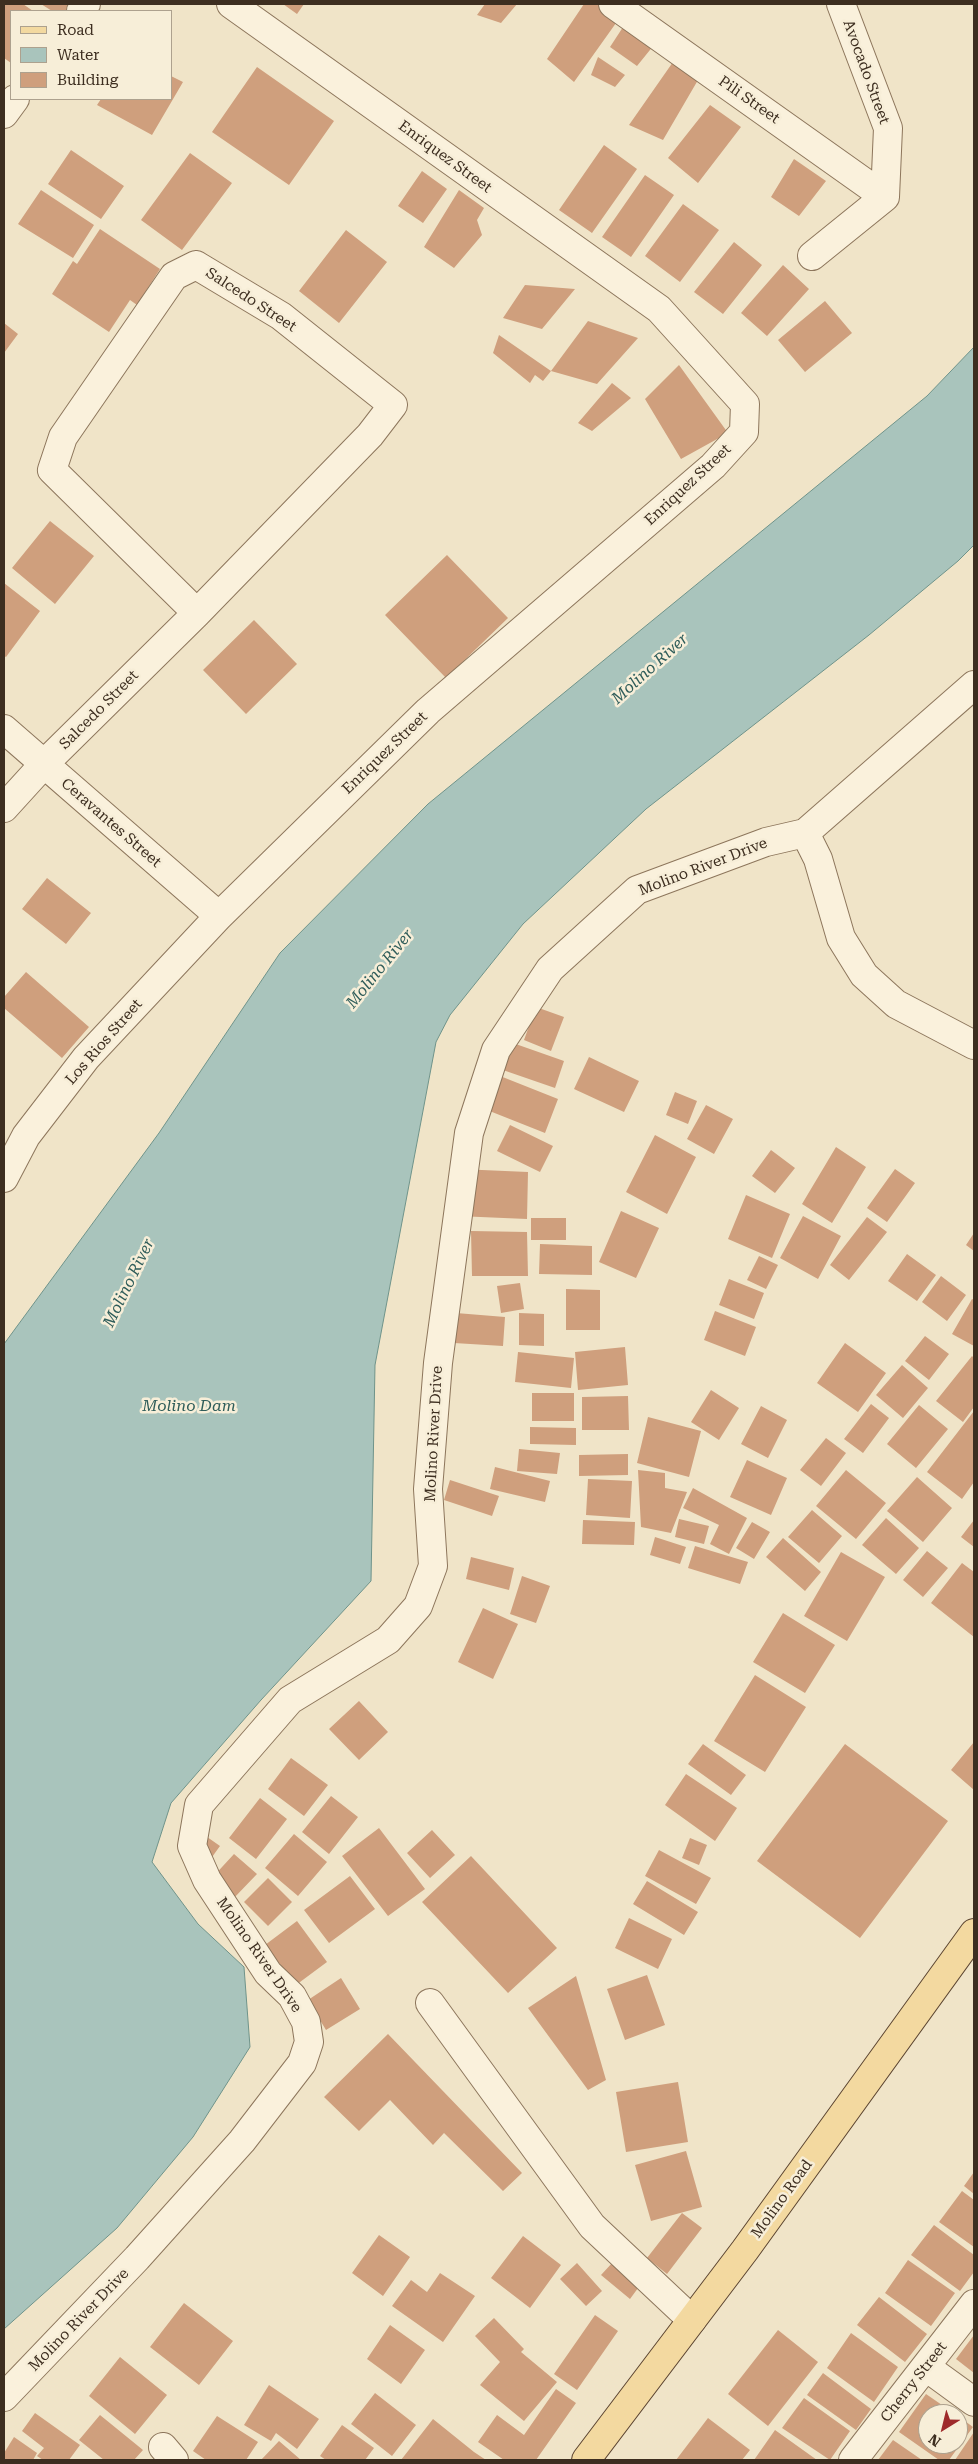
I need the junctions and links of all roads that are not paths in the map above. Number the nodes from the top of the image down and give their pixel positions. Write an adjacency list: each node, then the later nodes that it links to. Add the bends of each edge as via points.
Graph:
1 (231, 4): 14 (street, Enriquez Street, via 658,309 745,404 744,432 713,466 428,711)
2 (613, 4): 6 (street, Pili Street)
3 (841, 4): 6 (street, Avocado Street, via 888,128)
4 (14, 100): 5 (street)
5 (4, 114)
6 (885, 197): 7 (street)
7 (812, 256)
8 (197, 613): 8 (street, Salcedo Street, via 370,435 393,405 281,316 196,265 174,276 63,437 52,470); 11 (street, Salcedo Street)
9 (974, 685): 13 (street, Molino River Drive)
10 (4, 729): 11 (street, Ceravantes Street)
11 (44, 764): 12 (street, Salcedo Street); 14 (street, Ceravantes Street)
12 (4, 808)
13 (805, 833): 15 (street, via 818,859 841,938 864,975 896,1004); 22 (street, Molino River Drive, via 766,842 637,890 550,969 496,1050 469,1133 435,1392 428,1489 433,1566 418,1606 388,1640 290,1700 199,1805 192,1846 206,1880 268,1973 292,1996 306,2022 309,2042 302,2063 242,2141 137,2258)
14 (219, 916): 16 (street, Los Rios Street, via 86,1058 26,1136)
15 (974, 1045)
16 (4, 1178)
17 (974, 1934): 20 (main road, Molino Road)
18 (430, 2003): 20 (street, via 592,2226)
19 (974, 2304): 21 (street, Cherry Street)
20 (692, 2320): 24 (main road, Molino Road)
21 (926, 2367): 23 (street); 25 (street, Cherry Street)
22 (4, 2397)
23 (974, 2402)
24 (586, 2460)
25 (853, 2460)

